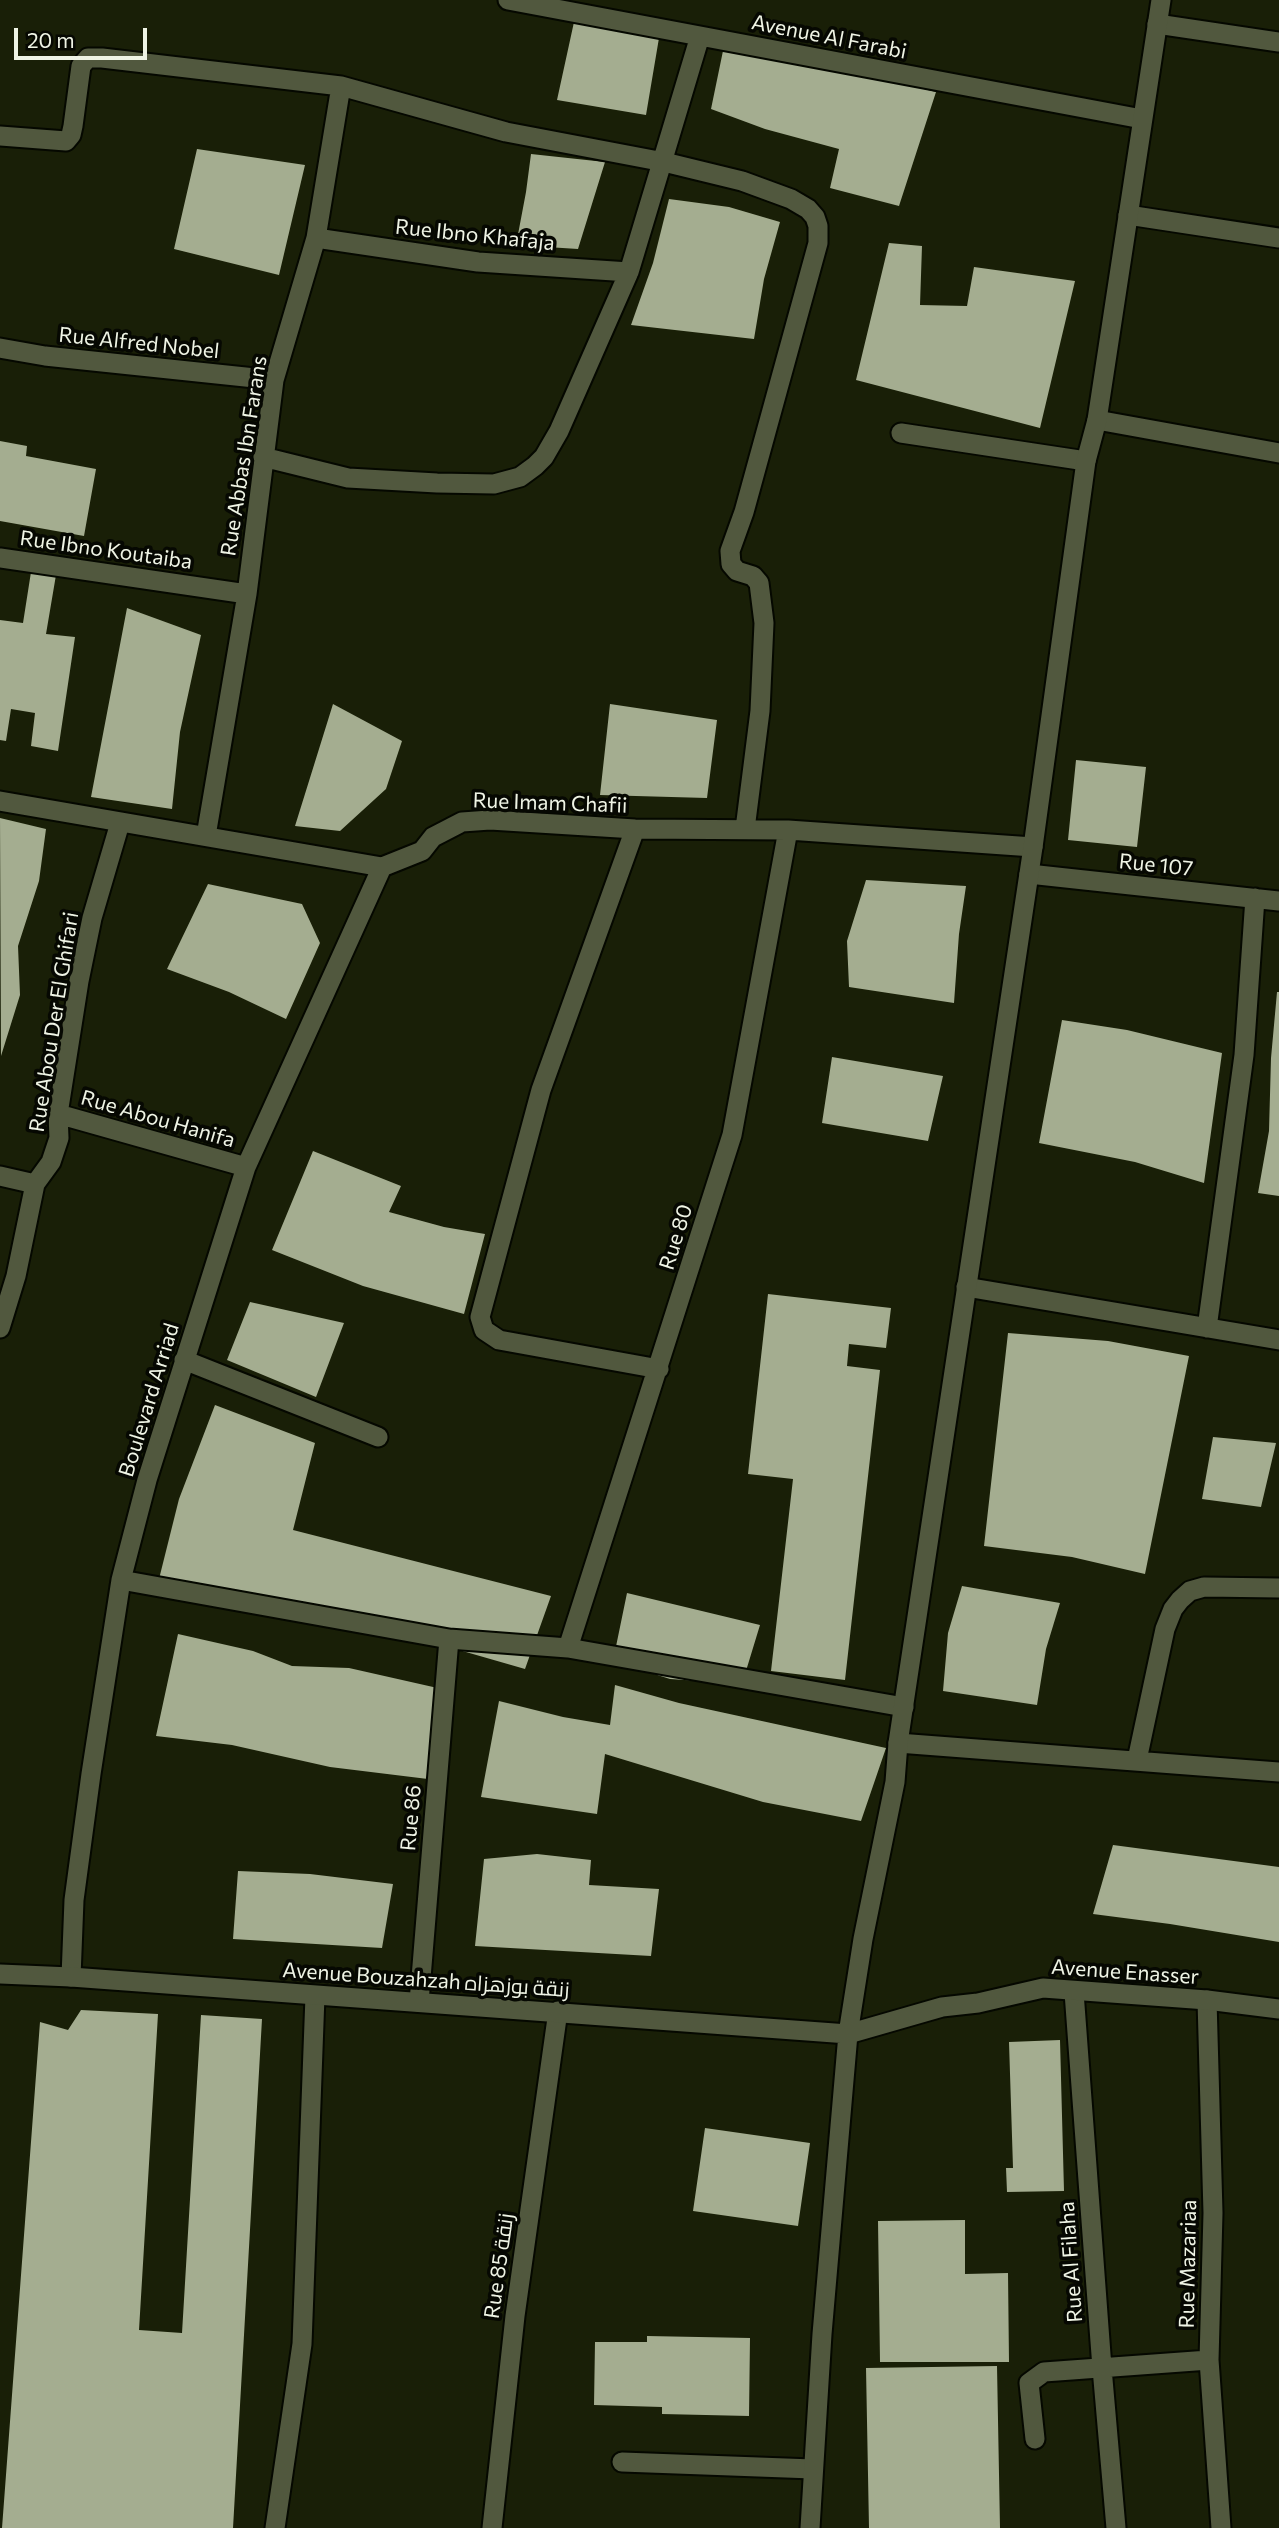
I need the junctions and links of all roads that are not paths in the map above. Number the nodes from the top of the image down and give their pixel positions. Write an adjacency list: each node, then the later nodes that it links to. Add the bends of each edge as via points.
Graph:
1 (508, 0): 4 (street, Avenue Al Farabi)
2 (1161, 0): 3 (street)
3 (1157, 24): 5 (street); 7 (street)
4 (700, 36): 7 (street, Avenue Al Farabi); 9 (street)
5 (1279, 42)
6 (341, 86): 8 (street, via 91,58 81,66 71,135 64,142); 9 (street, via 506,132); 11 (street, Rue Abbas Ibn Farans)
7 (1142, 119): 10 (street)
8 (0, 136)
9 (664, 162): 13 (street); 26 (street, via 742,181 791,199 815,217 819,234 730,551 737,571 759,583 764,623 760,711)
10 (1128, 215): 12 (street); 16 (street)
11 (316, 237): 13 (street, Rue Ibno Khafaja, via 478,262); 15 (street, Rue Abbas Ibn Farans)
12 (1279, 238)
13 (629, 272): 19 (street, via 559,431 544,457 520,477 494,484 348,478)
14 (0, 348): 15 (street, Rue Alfred Nobel)
15 (274, 380): 19 (street, Rue Abbas Ibn Farans)
16 (1097, 421): 18 (street); 20 (street)
17 (901, 433): 20 (street)
18 (1279, 453)
19 (263, 457): 22 (street, Rue Abbas Ibn Farans)
20 (1086, 461): 29 (street)
21 (0, 558): 22 (street, Rue Ibno Koutaiba)
22 (247, 594): 28 (street, Rue Abbas Ibn Farans)
23 (0, 802): 24 (street)
24 (120, 823): 28 (street); 34 (street, Rue Abou Der El Ghifari, via 92,918)
25 (635, 829): 26 (street, Rue Imam Chafii); 30 (street, Rue Imam Chafii, via 462,822 433,838 422,851); 44 (street, via 541,1090 480,1317 484,1330 499,1340)
26 (745, 829): 27 (street, Rue Imam Chafii)
27 (788, 830): 29 (street, Rue Imam Chafii); 44 (street, Rue 80, via 732,1135)
28 (206, 836): 30 (street)
29 (1033, 847): 31 (street)
30 (382, 867): 35 (street, Boulevard Arriad)
31 (1029, 874): 32 (street, Rue 107); 39 (street)
32 (1255, 898): 33 (street, Rue 107); 41 (street, via 1244,1055)
33 (1279, 901)
34 (58, 1114): 35 (street, Rue Abou Hanifa); 37 (street, Rue Abou Der El Ghifari, via 59,1138 51,1162)
35 (247, 1167): 43 (street, Boulevard Arriad)
36 (0, 1176): 37 (street)
37 (35, 1184): 38 (street)
38 (8, 1275): 40 (street)
39 (966, 1287): 41 (street); 50 (street)
40 (0, 1328)
41 (1207, 1328): 42 (street)
42 (1279, 1340)
43 (184, 1360): 45 (street); 46 (street, Boulevard Arriad)
44 (659, 1369): 49 (street, Rue 80)
45 (378, 1437)
46 (121, 1580): 48 (street); 55 (street, Boulevard Arriad, via 76,1887)
47 (1279, 1588): 52 (street, via 1204,1587 1190,1591 1173,1609)
48 (449, 1639): 49 (street); 59 (street, Rue 86)
49 (568, 1648): 50 (street)
50 (904, 1707): 51 (street)
51 (898, 1742): 52 (street); 62 (street, via 895,1782)
52 (1138, 1760): 53 (street)
53 (1279, 1772)
54 (0, 1974): 55 (street, Avenue Bouzahzah زنقة بوزهزاه)
55 (71, 1977): 57 (street, Avenue Bouzahzah زنقة بوزهزاه)
56 (1074, 1992): 58 (street, Avenue Enasser); 62 (street, Avenue Enasser, via 1043,1988 942,2007); 64 (street, Rue Al Filaha)
57 (315, 1996): 59 (street, Avenue Bouzahzah زنقة بوزهزاه); 68 (street, via 302,2344)
58 (1207, 2000): 60 (street, Avenue Enasser); 63 (street, Rue Mazariaa, via 1213,2213)
59 (419, 2002): 61 (street, Avenue Bouzahzah زنقة بوزهزاه)
60 (1279, 2009)
61 (558, 2011): 62 (street, Avenue Bouzahzah زنقة بوزهزاه); 69 (street, Rue 85 زنقة, via 515,2316)
62 (848, 2034): 67 (street)
63 (1209, 2360): 64 (street); 72 (street, Rue Mazariaa)
64 (1102, 2368): 65 (street, via 1044,2372 1029,2383); 71 (street, Rue Al Filaha)
65 (1035, 2439)
66 (622, 2462): 67 (street)
67 (813, 2469): 70 (street)
68 (275, 2528)
69 (492, 2528)
70 (810, 2528)
71 (1116, 2528)
72 (1221, 2528)

